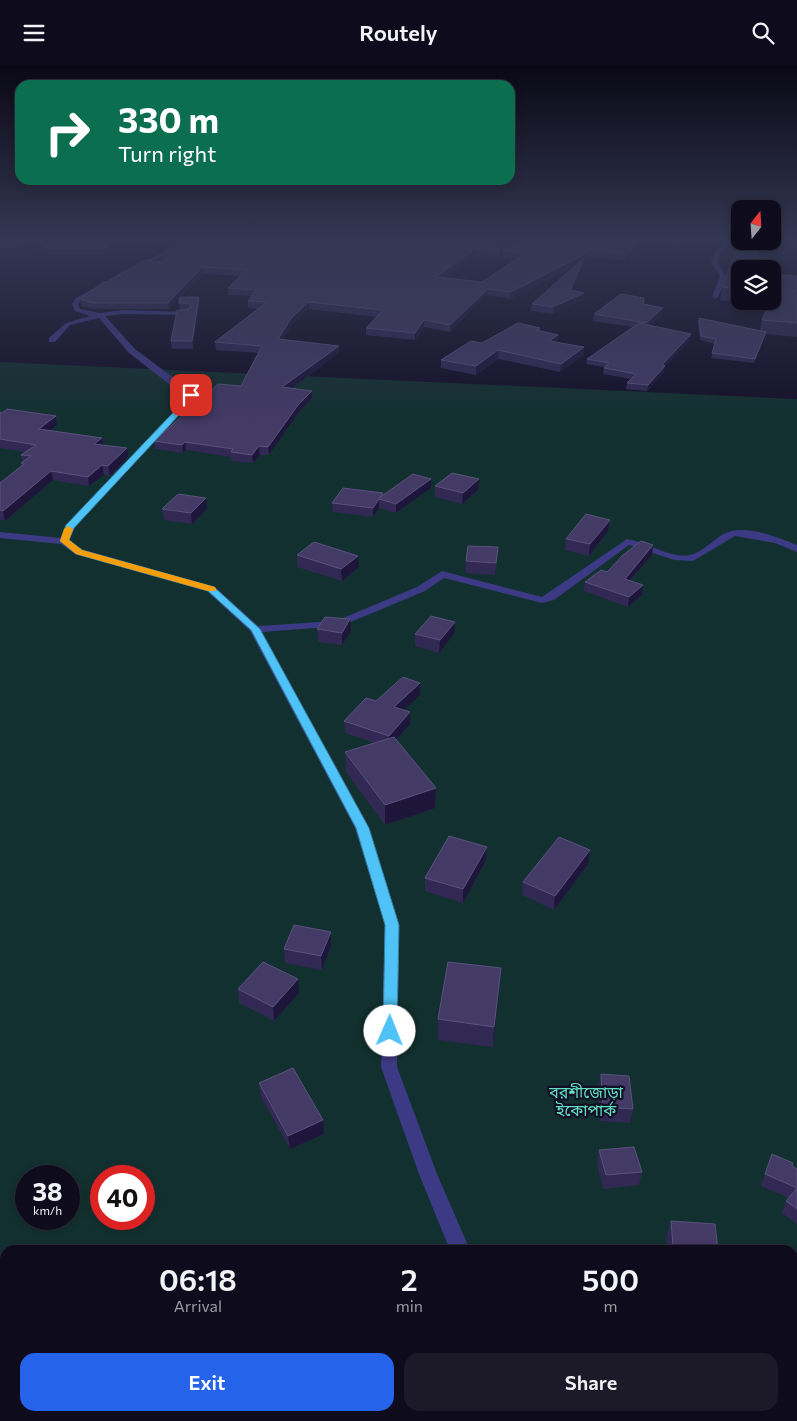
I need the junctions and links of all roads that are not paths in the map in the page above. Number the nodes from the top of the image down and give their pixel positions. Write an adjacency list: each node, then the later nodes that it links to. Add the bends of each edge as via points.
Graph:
1 (77, 300): 3 (street, via 77,310)
2 (187, 313): 3 (street)
3 (100, 315): 4 (street, via 68,324); 6 (street, via 132,351 191,398 70,527)
4 (52, 340)
5 (0, 535): 6 (street)
6 (64, 541): 8 (street, via 79,552 211,589)
7 (797, 549): 8 (street, via 739,532 732,533 693,558 674,557 627,542 550,598 542,600 442,574 421,589 337,624)
8 (255, 629): 9 (street, via 362,828 392,925 389,1067)
9 (458, 1245)

